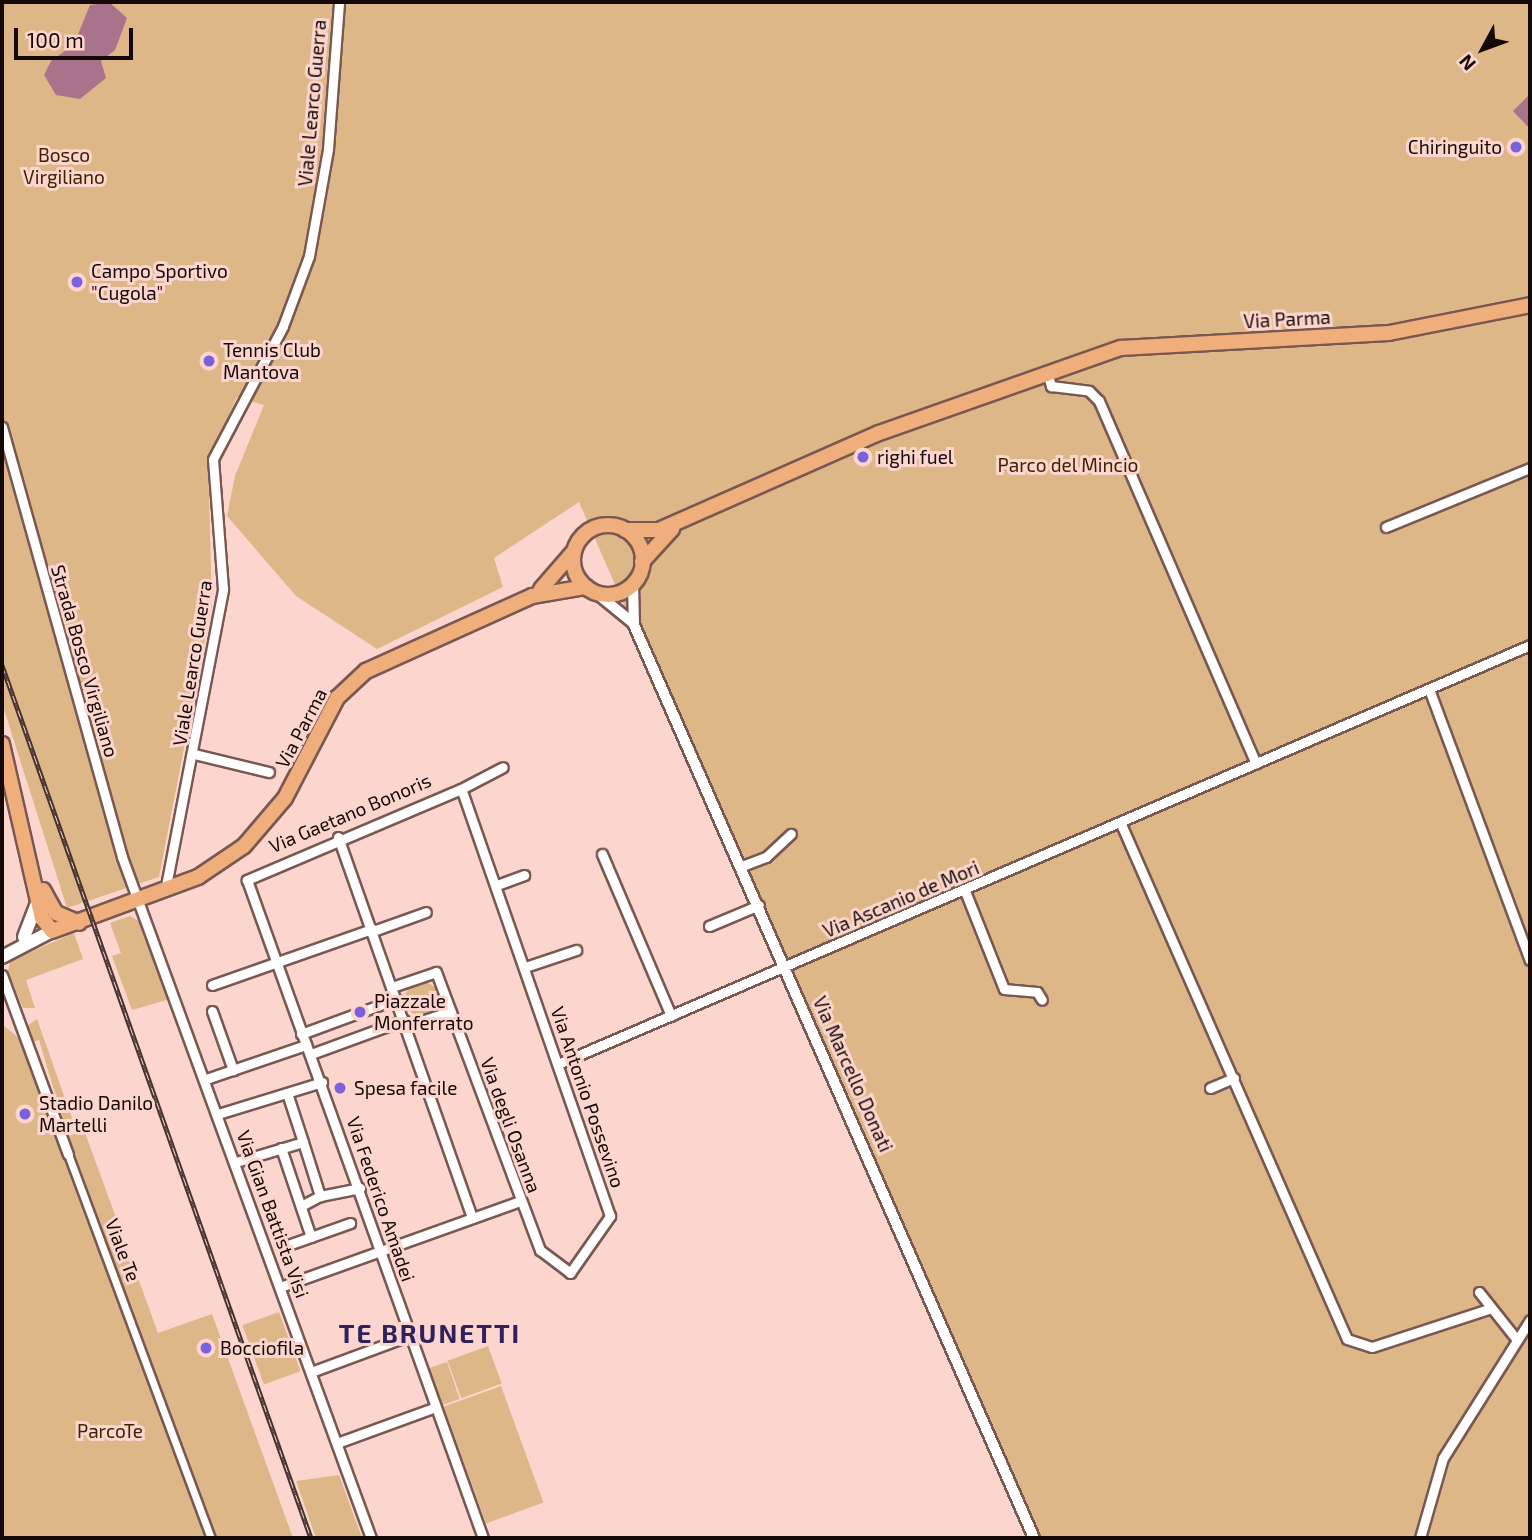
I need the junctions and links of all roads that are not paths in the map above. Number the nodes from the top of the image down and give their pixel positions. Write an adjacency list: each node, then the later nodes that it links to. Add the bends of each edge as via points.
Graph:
1 (339, 2): 18 (street, Viale Learco Guerra, via 328,149 309,256 283,326 213,459 223,589)
2 (1530, 305): 3 (main road, Via Parma, via 1389,333 1149,343)
3 (1046, 370): 6 (main road, Via Parma, via 879,433); 19 (street, via 1051,386 1089,391 1099,401)
4 (2, 427): 34 (street, Strada Bosco Virgiliano, via 122,857)
5 (1530, 468): 7 (street)
6 (684, 520): 8 (main road, Via Parma, via 650,532); 10 (main road, Via Parma)
7 (1386, 527)
8 (625, 530): 9 (main road, via 596,527); 10 (main road)
9 (574, 551): 12 (main road, via 575,572); 13 (main road, Via Parma)
10 (642, 562): 11 (main road)
11 (633, 584): 12 (main road, via 614,594); 14 (street, Via Marcello Donati)
12 (590, 590): 13 (main road, Via Parma); 14 (street, Via Marcello Donati)
13 (532, 596): 32 (main road, Via Parma, via 354,679 266,824 218,866)
14 (635, 625): 27 (street, Via Marcello Donati)
15 (1530, 645): 16 (street, Via Ascanio de Mori)
16 (1429, 690): 19 (street, Via Ascanio de Mori); 46 (street)
17 (2, 744): 28 (main road)
18 (194, 754): 21 (street); 32 (street, Viale Learco Guerra)
19 (1256, 764): 23 (street, Via Ascanio de Mori)
20 (503, 767): 22 (street, Via Gaetano Bonoris)
21 (269, 772)
22 (461, 789): 25 (street, Via Gaetano Bonoris); 31 (street, Via Antonio Possevino)
23 (1121, 824): 33 (street, Via Ascanio de Mori); 63 (street)
24 (791, 834): 27 (street, via 766,857)
25 (338, 836): 29 (street, Via Gaetano Bonoris); 40 (street)
26 (602, 854): 57 (street)
27 (742, 866): 35 (street, Via Marcello Donati)
28 (33, 868): 36 (main road); 41 (main road, via 42,918); 42 (main road, via 36,917)
29 (253, 873): 47 (street, Via Federico Amadei, via 250,891)
30 (524, 875): 31 (street)
31 (497, 885): 49 (street, Via Antonio Possevino)
32 (165, 891): 34 (main road, Via Parma)
33 (965, 891): 48 (street, Via Ascanio de Mori); 54 (street, via 1004,989 1037,992)
34 (141, 902): 38 (main road, Via Parma); 64 (street, Via Gian Battista Visi)
35 (759, 905): 39 (street); 48 (street, Via Marcello Donati)
36 (52, 910): 38 (main road); 41 (main road)
37 (426, 912): 40 (street)
38 (80, 923): 41 (main road, Via Parma)
39 (709, 926)
40 (372, 930): 47 (street); 52 (street)
41 (52, 931): 42 (main road); 45 (main road)
42 (24, 937): 43 (main road)
43 (2, 948)
44 (576, 950): 49 (street)
45 (2, 957)
46 (1530, 960)
47 (277, 962): 51 (street); 59 (street, Via Federico Amadei)
48 (787, 966): 57 (street, Via Ascanio de Mori); 95 (street, Via Marcello Donati)
49 (525, 967): 61 (street, Via Antonio Possevino)
50 (2, 975): 71 (street, Viale Te)
51 (212, 985)
52 (392, 987): 53 (street); 56 (street, Via degli Osanna, via 436,972)
53 (396, 999): 58 (street); 59 (street)
54 (1042, 1000)
55 (212, 1010): 62 (street)
56 (451, 1011): 58 (street); 75 (street, Via degli Osanna)
57 (671, 1016): 61 (street, Via Ascanio de Mori)
58 (405, 1023): 60 (street); 77 (street)
59 (301, 1034): 60 (street, Via Federico Amadei)
60 (309, 1049): 62 (street); 65 (street, Via Federico Amadei)
61 (558, 1063): 82 (street, Via Antonio Possevino, via 610,1216 570,1273)
62 (233, 1070): 64 (street)
63 (1234, 1078): 66 (street); 85 (street, via 1351,1344 1372,1347)
64 (206, 1079): 68 (street, Via Gian Battista Visi)
65 (322, 1082): 67 (street); 73 (street, Via Federico Amadei)
66 (1210, 1088)
67 (287, 1093): 68 (street); 69 (street)
68 (218, 1114): 72 (street, Via Gian Battista Visi)
69 (303, 1142): 70 (street); 74 (street)
70 (281, 1148): 72 (street); 76 (street)
71 (68, 1154): 92 (street, Viale Te)
72 (236, 1162): 83 (street, Via Gian Battista Visi)
73 (360, 1188): 74 (street); 81 (street, Via Federico Amadei)
74 (320, 1196): 76 (street)
75 (520, 1201): 77 (street); 82 (street, Via degli Osanna)
76 (301, 1206): 79 (street)
77 (472, 1218): 81 (street)
78 (350, 1223): 79 (street)
79 (311, 1237): 80 (street)
80 (288, 1245)
81 (382, 1250): 83 (street); 87 (street, Via Federico Amadei)
82 (540, 1250)
83 (280, 1287): 89 (street, Via Gian Battista Visi)
84 (1479, 1292): 85 (street)
85 (1491, 1308): 88 (street)
86 (1530, 1320): 88 (street)
87 (411, 1335): 89 (street); 90 (street, Via Federico Amadei)
88 (1517, 1340): 96 (street, via 1443,1458)
89 (311, 1372): 91 (street, Via Gian Battista Visi)
90 (433, 1408): 91 (street); 94 (street, Via Federico Amadei)
91 (337, 1443): 93 (street, Via Gian Battista Visi)
92 (211, 1538)
93 (372, 1538)
94 (483, 1538)
95 (1034, 1538)
96 (1420, 1538)

